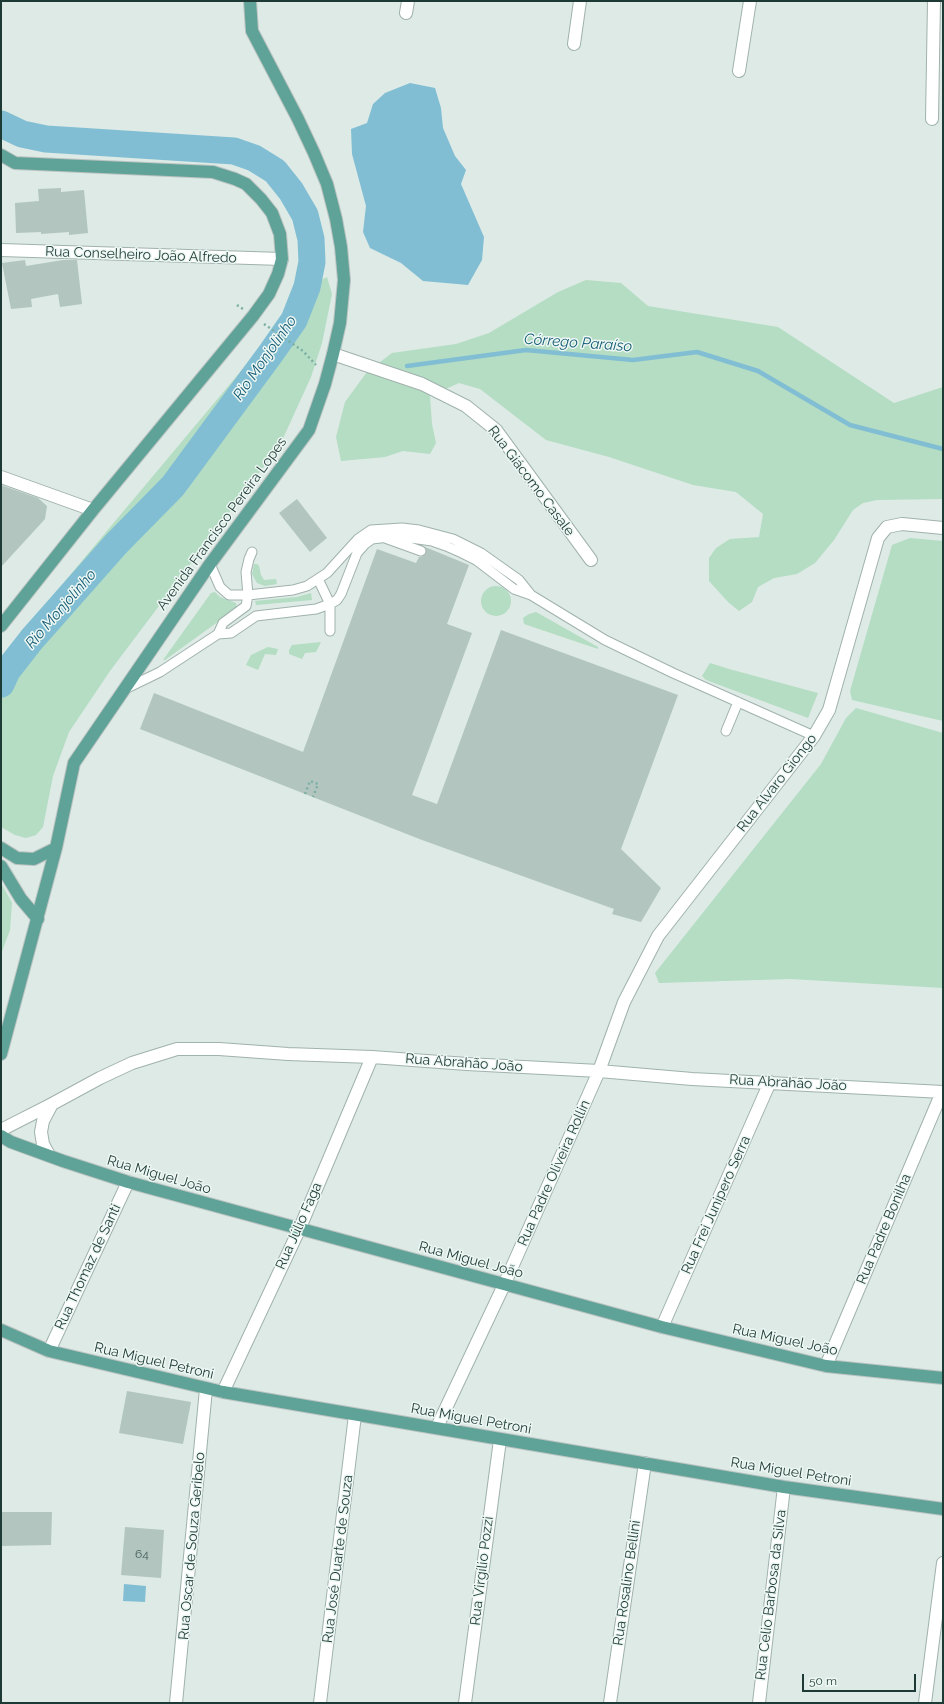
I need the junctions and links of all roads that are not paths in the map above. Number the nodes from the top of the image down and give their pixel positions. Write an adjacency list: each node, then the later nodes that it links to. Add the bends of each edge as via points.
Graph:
1 (250, 1): 11 (main road, Avenida Francisco Pereira Lopes, via 252,32 314,153 327,184 336,219 344,280)
2 (580, 1): 5 (street)
3 (750, 1): 6 (street)
4 (934, 1): 7 (street)
5 (574, 44)
6 (739, 71)
7 (932, 119)
8 (1, 155): 10 (main road, via 15,163 213,172 235,179 246,184 272,213 280,234)
9 (1, 250): 10 (street, Rua Conselheiro João Alfredo)
10 (282, 259): 13 (main road, via 269,294)
11 (334, 354): 18 (street, Rua Giácomo Casale, via 422,384 466,406 496,430); 19 (main road, Avenida Francisco Pereira Lopes, via 326,384 308,430)
12 (1, 477): 13 (street)
13 (93, 510): 24 (main road)
14 (943, 528): 30 (street, Rua Alvaro Giongo, via 902,524 887,527 878,538 830,710)
15 (382, 537): 16 (lane); 22 (lane, via 414,538 446,546 476,560 514,589); 23 (lane, via 372,539 357,553 341,594)
16 (421, 551)
17 (252, 552): 21 (lane, via 246,572)
18 (591, 560)
19 (210, 564): 21 (lane, via 220,587 229,595); 27 (main road, Avenida Francisco Pereira Lopes)
20 (318, 579): 21 (lane, via 293,590); 22 (lane, via 327,573 358,539 372,530 402,528 454,539 481,553 519,580); 23 (lane)
21 (248, 595): 26 (lane, via 246,606 223,623)
22 (531, 595): 28 (lane, via 605,640)
23 (330, 604): 25 (lane); 26 (lane, via 316,610 256,616 231,633)
24 (1, 626)
25 (330, 631)
26 (218, 634): 27 (lane, via 160,672)
27 (123, 690): 32 (main road, Avenida Francisco Pereira Lopes, via 74,762)
28 (738, 702): 29 (lane); 30 (lane)
29 (726, 731)
30 (814, 736): 37 (street, Rua Alvaro Giongo, via 658,936 624,1002)
31 (1, 848): 32 (main road, via 17,858 34,859)
32 (56, 848): 34 (main road, Avenida Francisco Pereira Lopes)
33 (1, 866): 34 (main road, via 21,899)
34 (38, 919): 35 (main road, Avenida Francisco Pereira Lopes)
35 (1, 1054)
36 (372, 1057): 37 (street, Rua Abrahão João); 40 (street, Rua Abrahão João, via 177,1049 132,1063); 45 (street, Rua Júlio Faga)
37 (599, 1071): 38 (street, Rua Abrahão João); 46 (street, Rua Padre Oliveira Rollin)
38 (770, 1082): 39 (street, Rua Abrahão João); 47 (street, Rua Frei Junipero Serra)
39 (942, 1092): 50 (street, Rua Padre Bonilha)
40 (52, 1104): 41 (street, Rua Abrahão João); 43 (street, via 43,1121 41,1132 43,1144)
41 (1, 1130)
42 (1, 1136): 43 (main road, Rua Miguel João)
43 (49, 1155): 44 (main road, Rua Miguel João)
44 (128, 1182): 45 (main road, Rua Miguel João); 49 (street, Rua Thomaz de Santi)
45 (299, 1230): 46 (main road, Rua Miguel João); 53 (street, Rua Júlio Faga)
46 (504, 1285): 47 (main road, Rua Miguel João); 55 (street, Rua Padre Oliveira Rollin)
47 (662, 1327): 50 (main road, Rua Miguel João)
48 (1, 1330): 49 (main road, Rua Miguel Petroni)
49 (49, 1351): 52 (main road, Rua Miguel Petroni)
50 (826, 1366): 51 (main road, Rua Miguel João)
51 (943, 1378)
52 (206, 1389): 53 (main road, Rua Miguel Petroni); 61 (street, Rua Oscar de Souza Geribelo)
53 (223, 1392): 54 (main road, Rua Miguel Petroni)
54 (356, 1415): 55 (main road, Rua Miguel Petroni); 62 (street, Rua José Duarte de Souza)
55 (437, 1427): 56 (main road, Rua Miguel Petroni)
56 (500, 1440): 57 (main road, Rua Miguel Petroni); 63 (street, Rua Virgílio Pozzi)
57 (645, 1463): 58 (main road, Rua Miguel Petroni); 64 (street, Rua Rosalino Bellini)
58 (784, 1487): 59 (main road, Rua Miguel Petroni); 65 (street, Rua Celio Barbosa da Silva)
59 (943, 1509)
60 (943, 1562): 66 (street)
61 (176, 1703)
62 (320, 1703)
63 (465, 1703)
64 (610, 1703)
65 (759, 1703)
66 (924, 1703)

